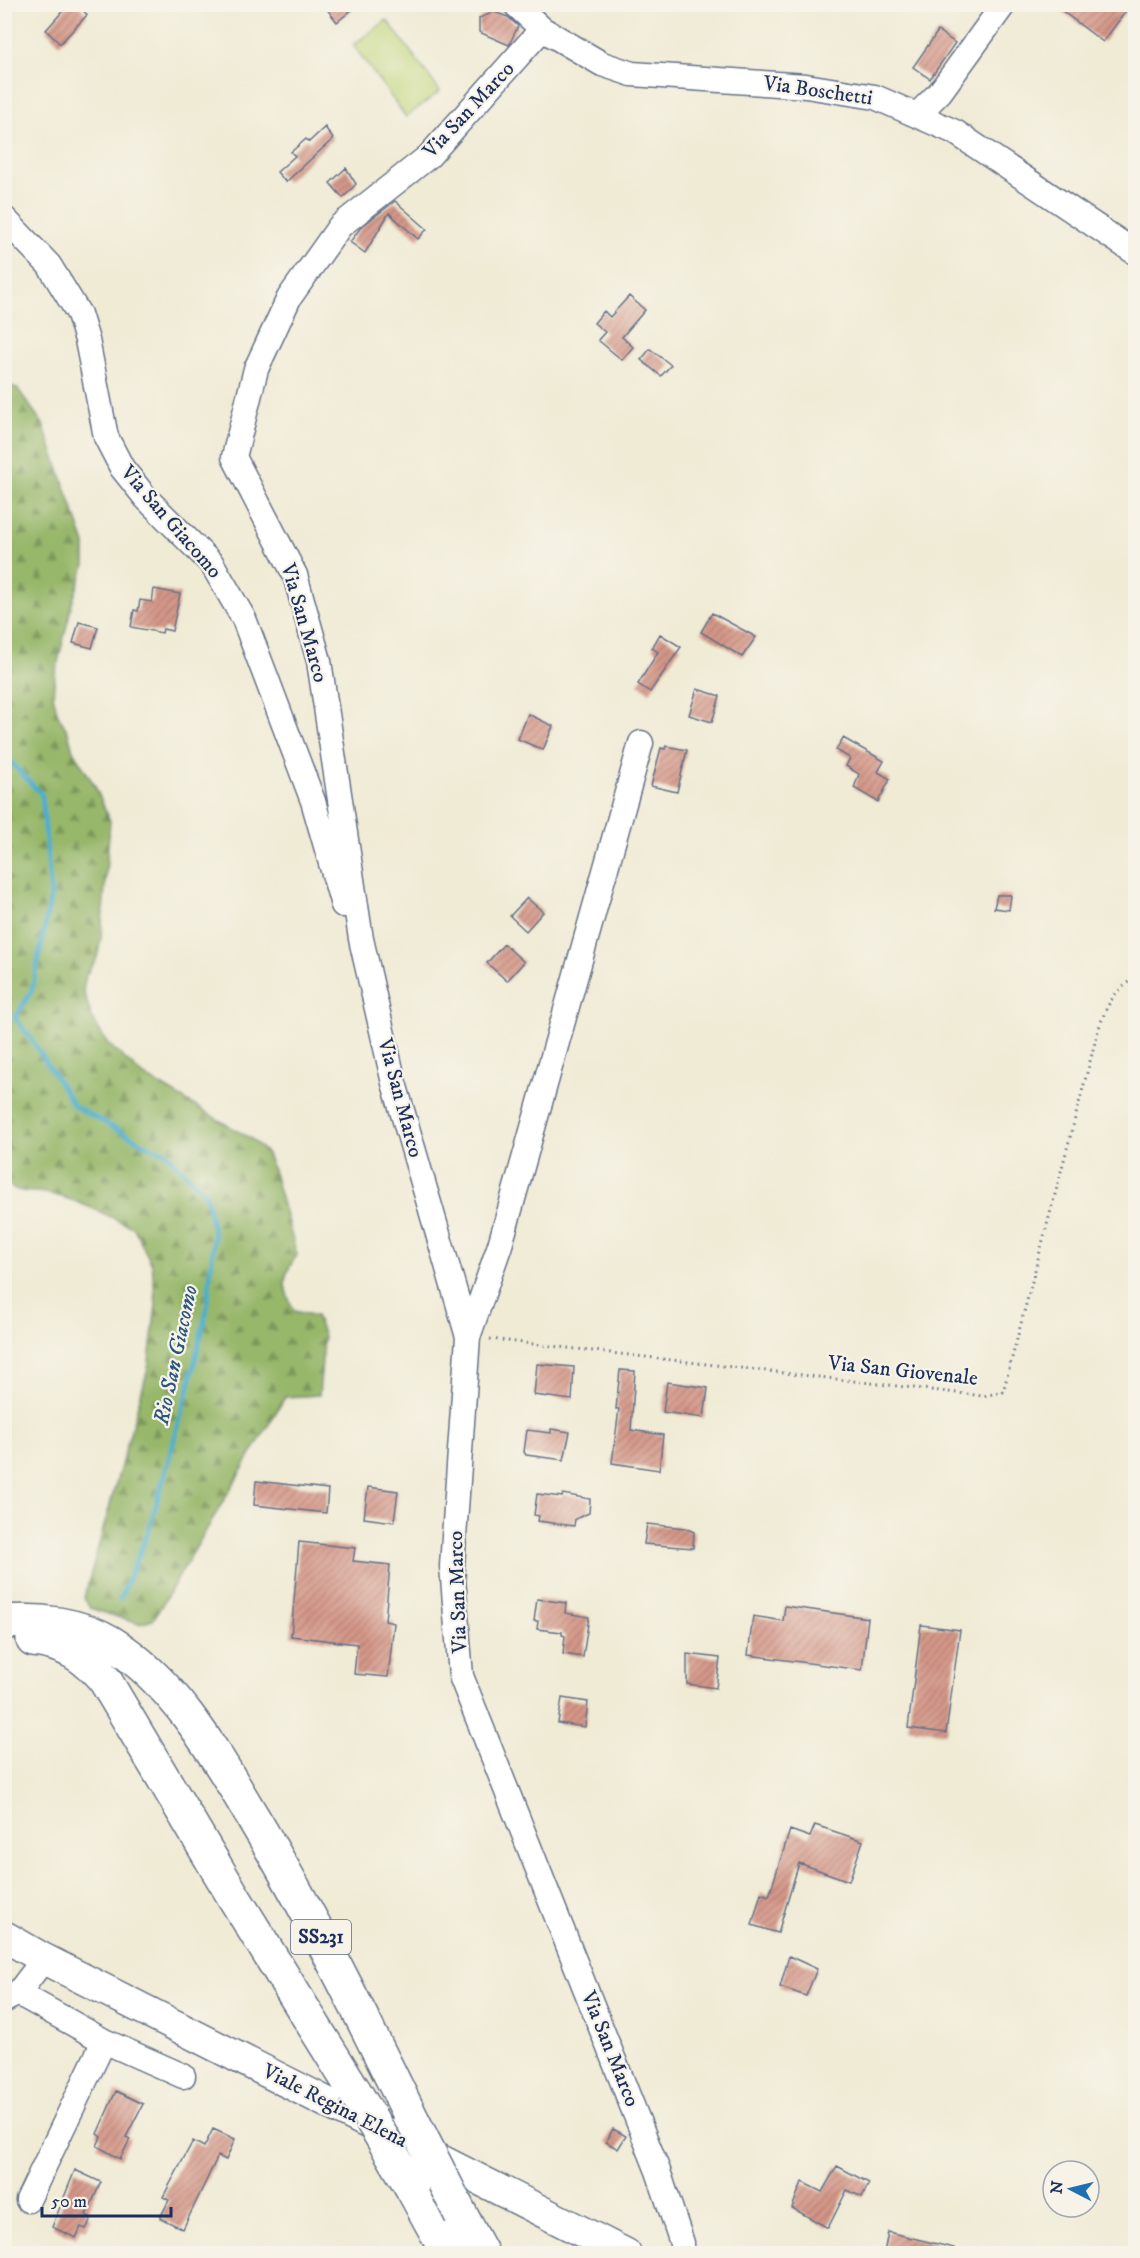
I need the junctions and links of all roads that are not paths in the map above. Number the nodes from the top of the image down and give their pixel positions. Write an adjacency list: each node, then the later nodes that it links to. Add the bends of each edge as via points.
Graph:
1 (515, 4): 3 (street, Via Boschetti)
2 (1004, 4): 4 (street, via 940,92)
3 (542, 29): 4 (street, Via Boschetti, via 602,64 632,74 806,86 875,97); 8 (street, Via San Marco, via 429,156 333,235 289,298 256,369 234,457 295,575 319,661)
4 (917, 115): 6 (street, Via Boschetti, via 955,132)
5 (4, 218): 8 (street, Via San Giacomo, via 49,265 79,314 106,437 122,468 146,498 212,564 244,619 314,801 344,910)
6 (1136, 253)
7 (641, 743): 9 (street, via 500,1245)
8 (361, 939): 9 (street, Via San Marco, via 394,1083)
9 (468, 1337): 20 (street, Via San Marco, via 452,1566 461,1676 658,2170)
10 (4, 1622): 18 (highway, SS231, bridge, via 67,1626 109,1642 156,1679 185,1712 293,1883)
11 (4, 1640): 17 (highway, SS231, bridge, via 28,1639 65,1647 91,1663 105,1680)
12 (19, 1946): 13 (street, Viale Regina Elena); 19 (main road, Viale Regina Elena)
13 (11, 1996): 14 (street)
14 (104, 2041): 15 (street); 16 (street)
15 (183, 2076)
16 (28, 2200)
17 (448, 2253)
18 (483, 2253)
19 (626, 2253)
20 (682, 2253)

